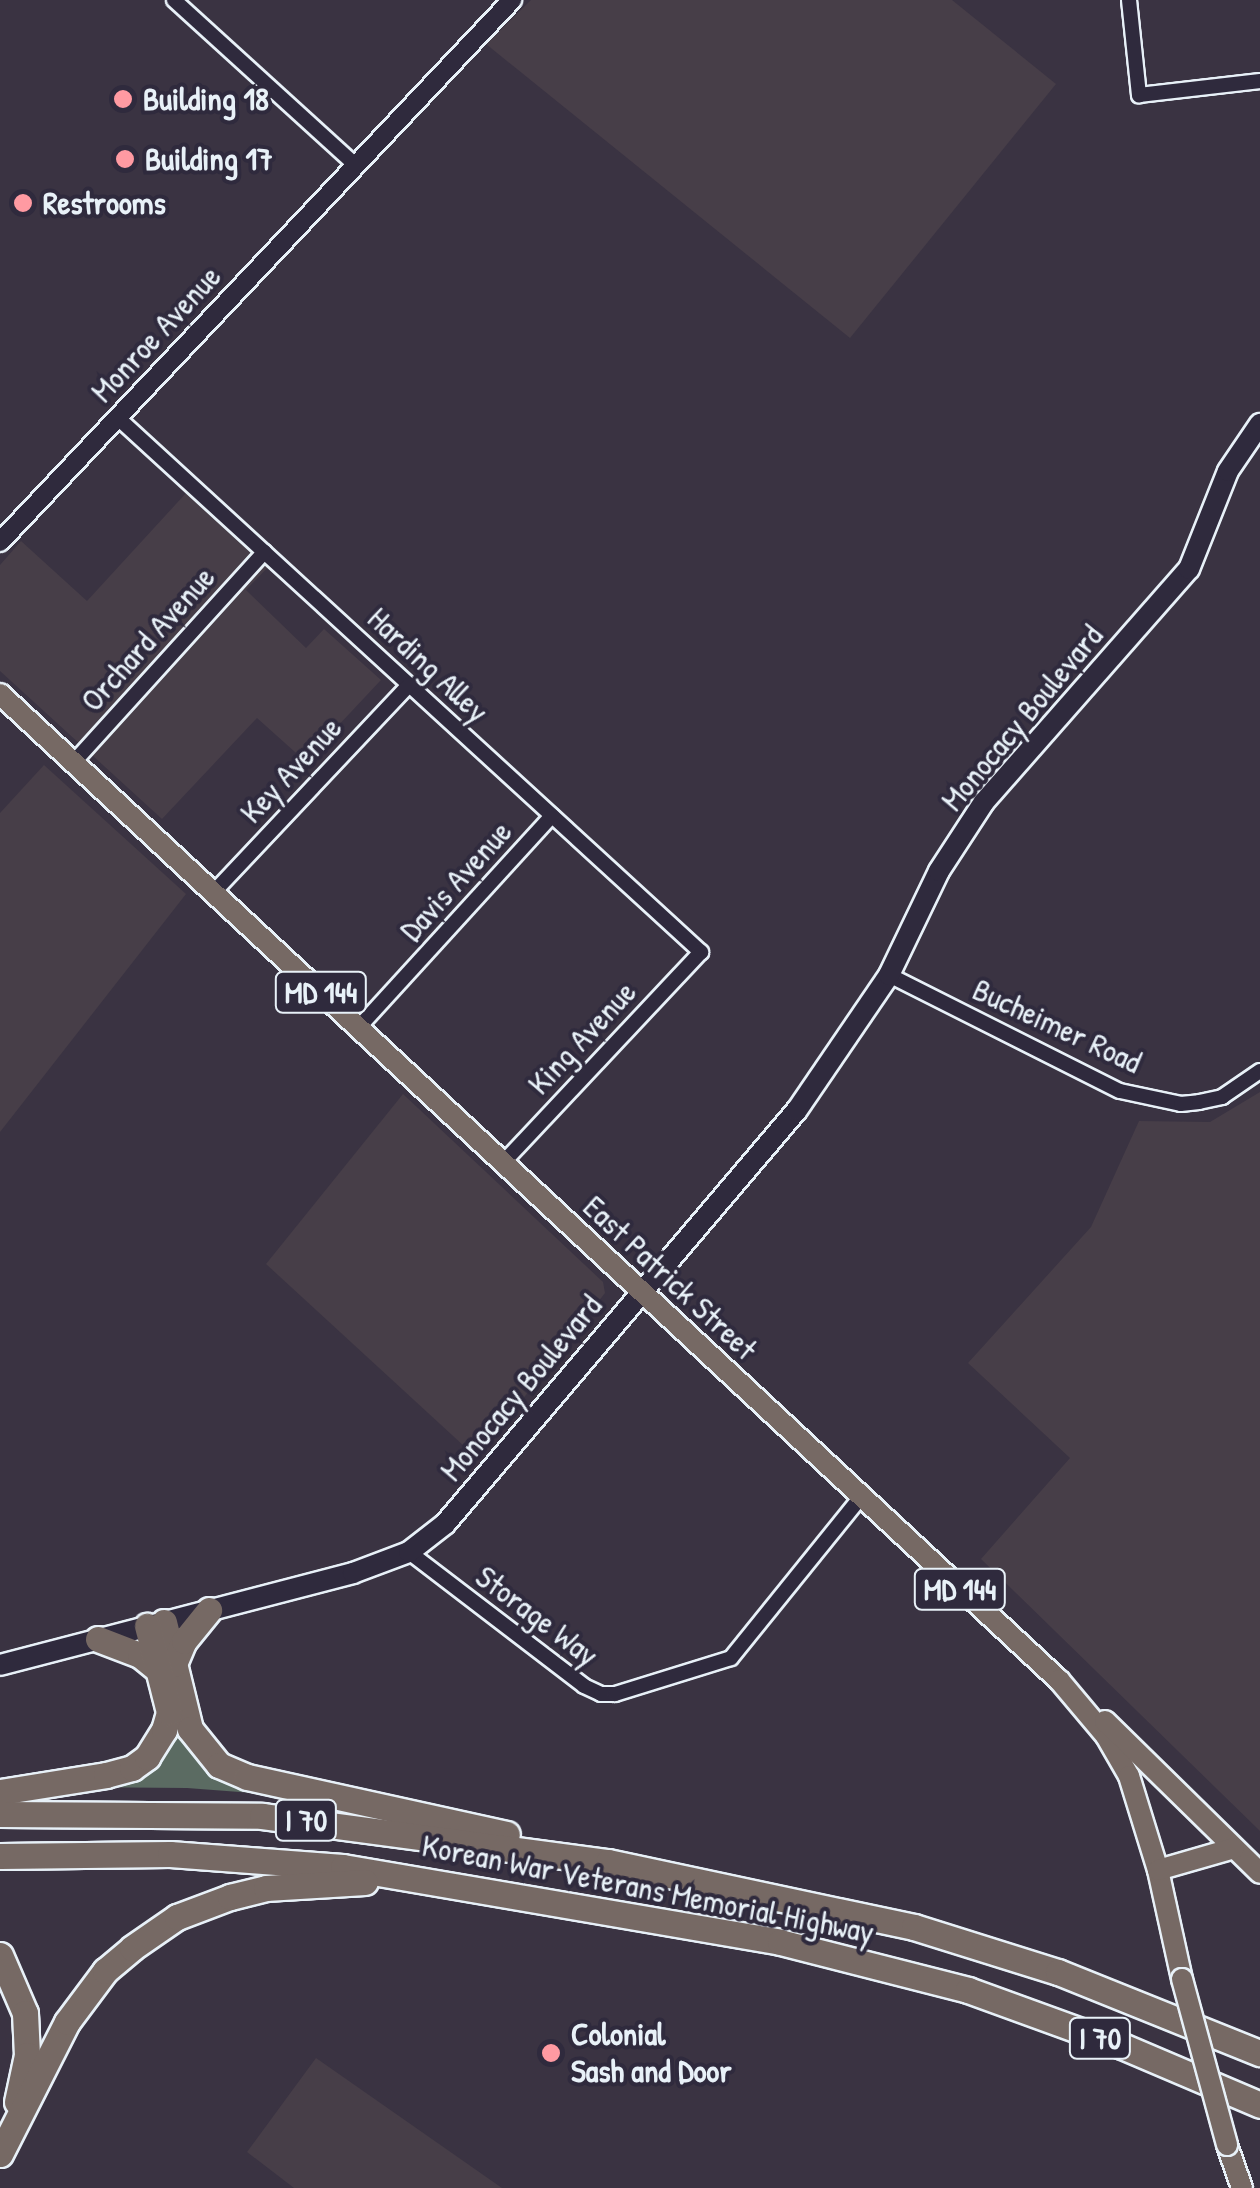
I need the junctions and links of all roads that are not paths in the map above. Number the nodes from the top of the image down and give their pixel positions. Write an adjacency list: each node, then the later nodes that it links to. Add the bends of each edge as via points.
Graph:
1 (174, 0): 5 (street)
2 (512, 0): 5 (street, Monroe Avenue)
3 (1130, 0): 4 (street, via 1139,95)
4 (1260, 80)
5 (354, 164): 6 (street, Monroe Avenue)
6 (118, 418): 8 (street, Monroe Avenue); 9 (street, Harding Alley)
7 (1260, 424): 16 (main road, Monocacy Boulevard, via 1228,470 1188,569 984,802 939,872)
8 (0, 542)
9 (264, 552): 10 (street, Harding Alley); 12 (street, Orchard Avenue)
10 (409, 684): 13 (street, Harding Alley); 14 (street, Key Avenue)
11 (0, 694): 12 (main road, East Patrick Street / MD 144)
12 (74, 763): 14 (main road, East Patrick Street / MD 144)
13 (552, 816): 15 (street, Harding Alley); 17 (street, Davis Avenue)
14 (213, 893): 17 (main road, East Patrick Street / MD 144)
15 (700, 952): 19 (street, King Avenue)
16 (889, 975): 18 (street, Bucheimer Road, via 1120,1091 1200,1102 1222,1097); 20 (main road, Monocacy Boulevard, via 797,1110)
17 (360, 1027): 19 (main road, East Patrick Street / MD 144)
18 (1260, 1071)
19 (504, 1162): 20 (main road, East Patrick Street / MD 144)
20 (640, 1293): 21 (main road, East Patrick Street / MD 144); 22 (main road, Monocacy Boulevard, via 461,1507)
21 (860, 1498): 22 (street, Storage Way, via 731,1658 615,1694 584,1686); 28 (main road, East Patrick Street / MD 144)
22 (409, 1552): 23 (main road, Monocacy Boulevard)
23 (209, 1610): 24 (main road, Monocacy Boulevard); 27 (highway)
24 (156, 1624): 25 (main road, Monocacy Boulevard); 27 (highway)
25 (98, 1639): 26 (main road, Monocacy Boulevard); 27 (highway)
26 (0, 1665)
27 (167, 1668): 29 (highway, via 169,1712 147,1757 132,1768); 33 (highway, via 196,1742 232,1772 452,1818)
28 (1059, 1680): 31 (main road); 34 (main road, East Patrick Street / MD 144, via 1119,1756)
29 (0, 1792)
30 (0, 1814): 33 (highway, Korean War Veterans Memorial Highway / I 70, via 262,1816)
31 (1234, 1848): 34 (main road); 35 (main road)
32 (0, 1856): 36 (highway, Korean War Veterans Memorial Highway / I 70, via 259,1859)
33 (608, 1862): 38 (highway, Korean War Veterans Memorial Highway / I 70, via 931,1932 1058,1972)
34 (1158, 1870): 42 (main road, East Patrick Street / MD 144, bridge)
35 (1260, 1873)
36 (437, 1880): 39 (highway, Korean War Veterans Memorial Highway / I 70, via 780,1942 906,1972 1053,2020); 41 (highway, via 266,1888 155,1931 105,1971 67,2022)
37 (0, 1954): 40 (highway, via 21,1996 27,2054 19,2099)
38 (1260, 2053)
39 (1260, 2105)
40 (0, 2133)
41 (0, 2154)
42 (1242, 2188)

